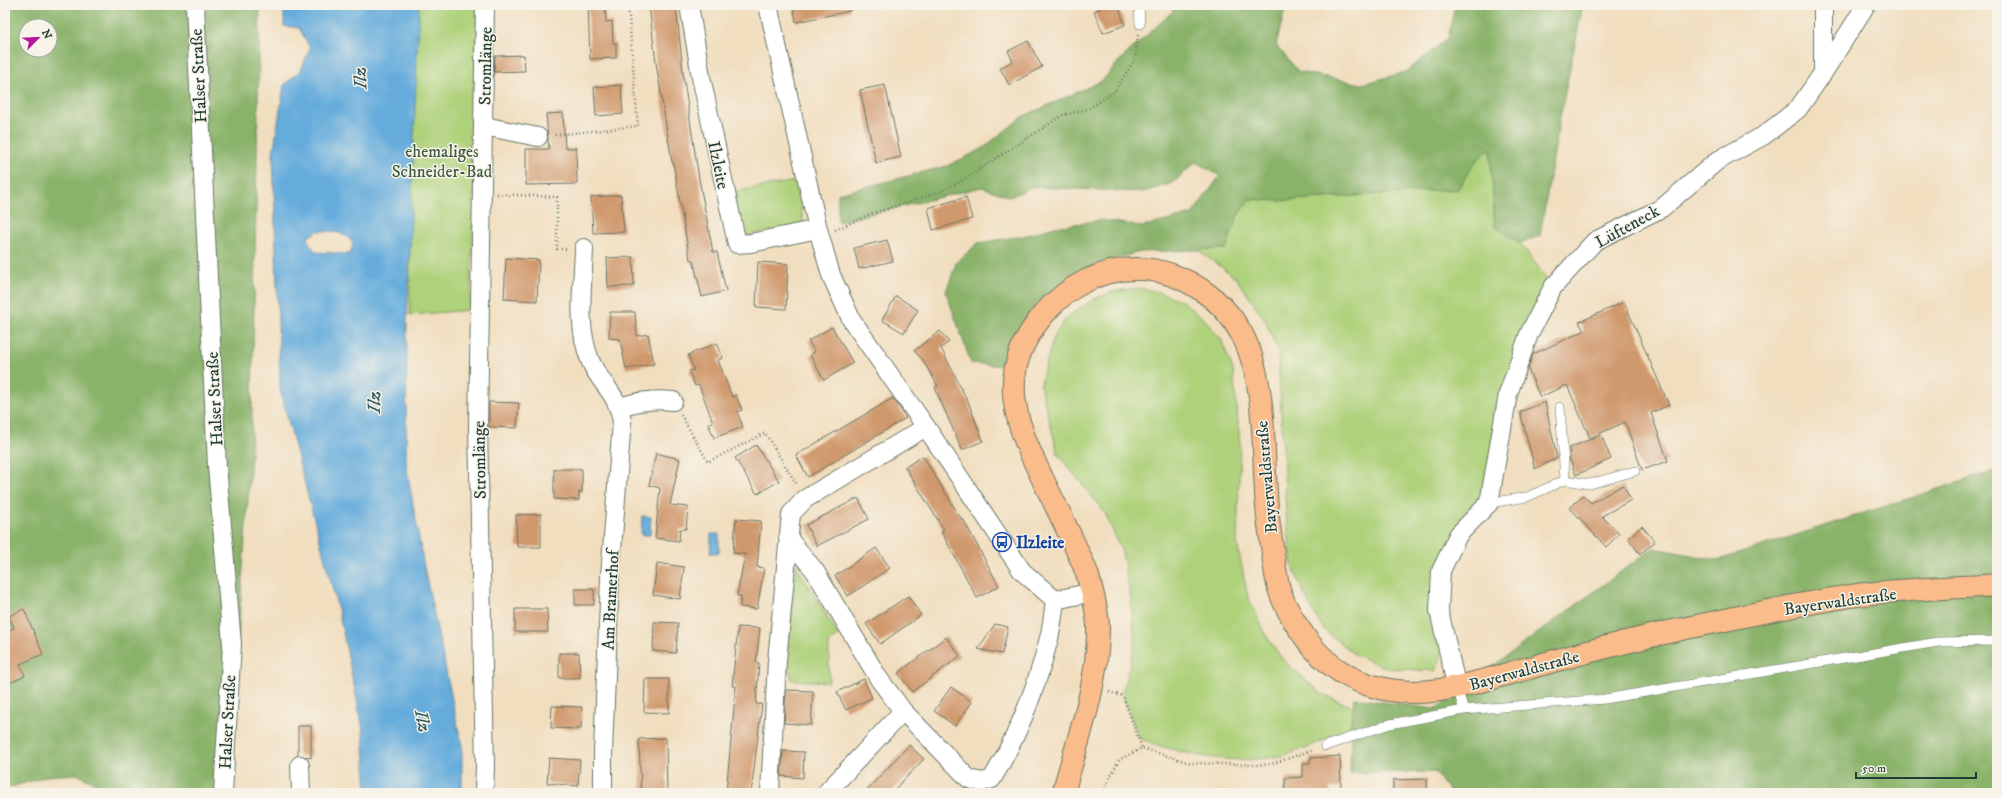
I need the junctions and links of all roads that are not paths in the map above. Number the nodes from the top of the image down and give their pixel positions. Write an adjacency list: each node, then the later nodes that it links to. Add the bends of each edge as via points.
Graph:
1 (195, 5): 31 (street, Halser Straße, via 217,466 232,644)
2 (485, 5): 10 (street, Stromlänge)
3 (689, 5): 12 (street, Ilzleite, via 701,76 737,244)
4 (768, 5): 12 (street)
5 (1139, 5): 8 (lane)
6 (1823, 5): 9 (street)
7 (1866, 5): 9 (street, Lüfteneck)
8 (1140, 24)
9 (1823, 73): 20 (street, Lüfteneck, via 1798,109 1763,136 1717,161 1662,208 1595,241 1553,287 1529,334 1508,394)
10 (484, 126): 11 (street, Stromlänge); 33 (street, Stromlänge, via 478,425)
11 (538, 137)
12 (818, 230): 17 (street, via 831,276 851,319)
13 (584, 248): 15 (street, Am Bramerhof, via 584,344 590,361)
14 (673, 401): 15 (street, via 653,399)
15 (620, 407): 34 (street, Am Bramerhof, via 622,421 610,576)
16 (1560, 407): 19 (lane)
17 (926, 426): 21 (street, via 805,499 791,514); 24 (street, via 1022,571)
18 (1635, 471): 19 (lane, via 1590,484)
19 (1565, 480): 20 (lane, via 1527,497)
20 (1489, 502): 26 (street, via 1458,535 1441,571 1439,611)
21 (788, 538): 28 (street, via 815,571 879,679); 35 (street, via 777,661)
22 (1997, 585): 26 (main road, Bayerwaldstraße, via 1867,594 1779,610 1706,624)
23 (1093, 592): 24 (street); 26 (main road, Bayerwaldstraße, via 1078,552 1025,442 1016,416 1014,377 1025,338 1048,309 1064,294 1080,283 1109,272 1128,268 1165,272 1189,282 1208,294 1225,310 1241,333 1249,352 1260,406 1267,507 1279,590 1307,641 1334,667 1369,685 1409,693); 37 (main road, Bayerwaldstraße, via 1098,625 1092,685)
24 (1055, 600): 28 (street, via 1049,641 1036,684 1004,759 992,779 982,782 970,779)
25 (1997, 641): 27 (lane, via 1938,642 1606,699)
26 (1457, 688): 27 (lane)
27 (1464, 710): 29 (lane, via 1390,724)
28 (903, 711): 36 (street)
29 (1325, 746)
30 (300, 765): 32 (street)
31 (223, 793)
32 (301, 793)
33 (484, 793)
34 (603, 793)
35 (770, 793)
36 (826, 793)
37 (1063, 793)

